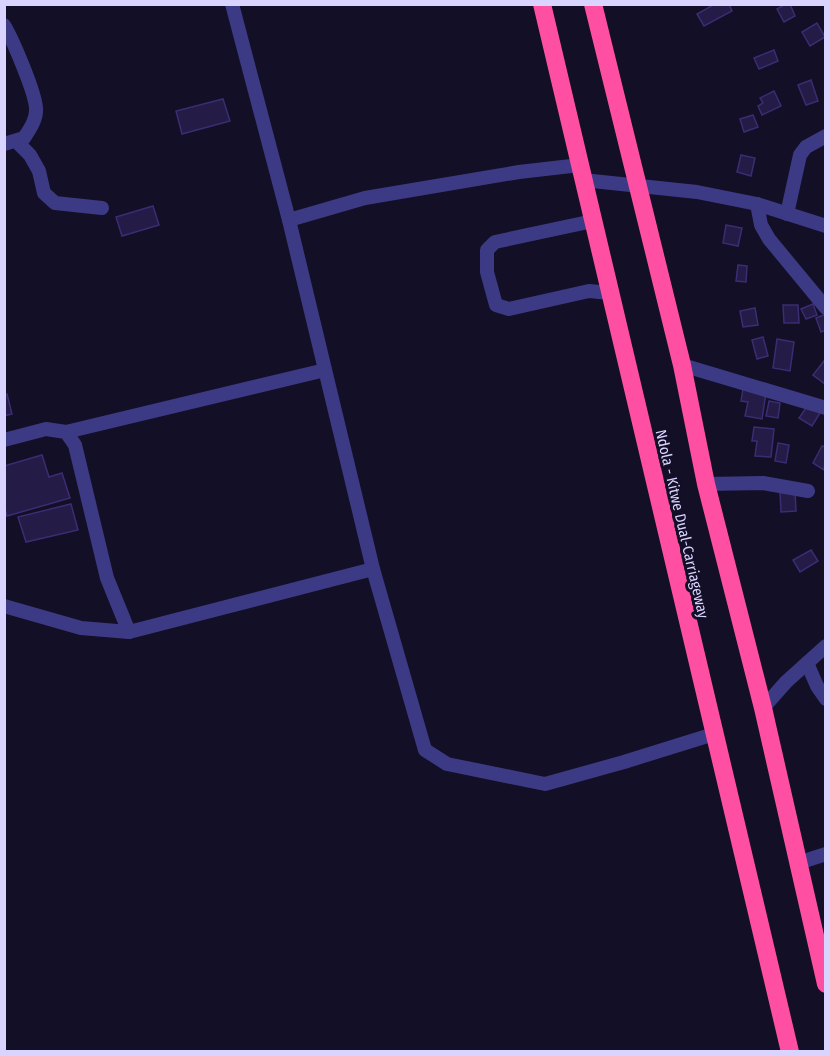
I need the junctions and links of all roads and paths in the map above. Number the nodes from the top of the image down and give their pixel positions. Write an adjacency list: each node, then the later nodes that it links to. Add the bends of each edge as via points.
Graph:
1 (232, 4): 12 (street)
2 (542, 4): 7 (highway, Ndola - Kitwe Dual-Carriageway)
3 (593, 4): 8 (highway)
4 (4, 25): 6 (street, via 36,110 24,138)
5 (825, 136): 11 (street, via 800,155)
6 (10, 142): 10 (street, via 30,155 44,193 56,203)
7 (581, 172): 8 (street); 12 (street, via 540,168 365,198); 13 (highway, Ndola - Kitwe Dual-Carriageway)
8 (638, 184): 9 (street); 17 (highway)
9 (757, 204): 11 (street); 16 (street, via 761,225 769,239)
10 (102, 208)
11 (787, 214): 14 (street)
12 (289, 220): 18 (street)
13 (593, 221): 15 (highway, Ndola - Kitwe Dual-Carriageway); 15 (street, via 495,242 487,250 487,272 496,305 509,309 589,291)
14 (825, 226)
15 (610, 293): 31 (highway, Ndola - Kitwe Dual-Carriageway)
16 (825, 308)
17 (682, 365): 19 (street); 22 (highway)
18 (325, 370): 20 (street); 24 (street)
19 (825, 408)
20 (66, 432): 21 (street, via 46,429); 26 (street, via 75,445 107,578)
21 (4, 440)
22 (706, 484): 23 (street, via 763,483); 30 (highway)
23 (808, 491)
24 (373, 569): 26 (street); 31 (street, via 425,750 447,764 545,784)
25 (4, 606): 26 (street, via 81,628)
26 (129, 632)
27 (825, 646): 28 (street)
28 (807, 663): 29 (street); 30 (street)
29 (825, 699)
30 (763, 708): 33 (highway)
31 (714, 734): 35 (highway, Ndola - Kitwe Dual-Carriageway)
32 (825, 854): 33 (street)
33 (798, 863): 34 (highway)
34 (825, 984)
35 (790, 1052)

